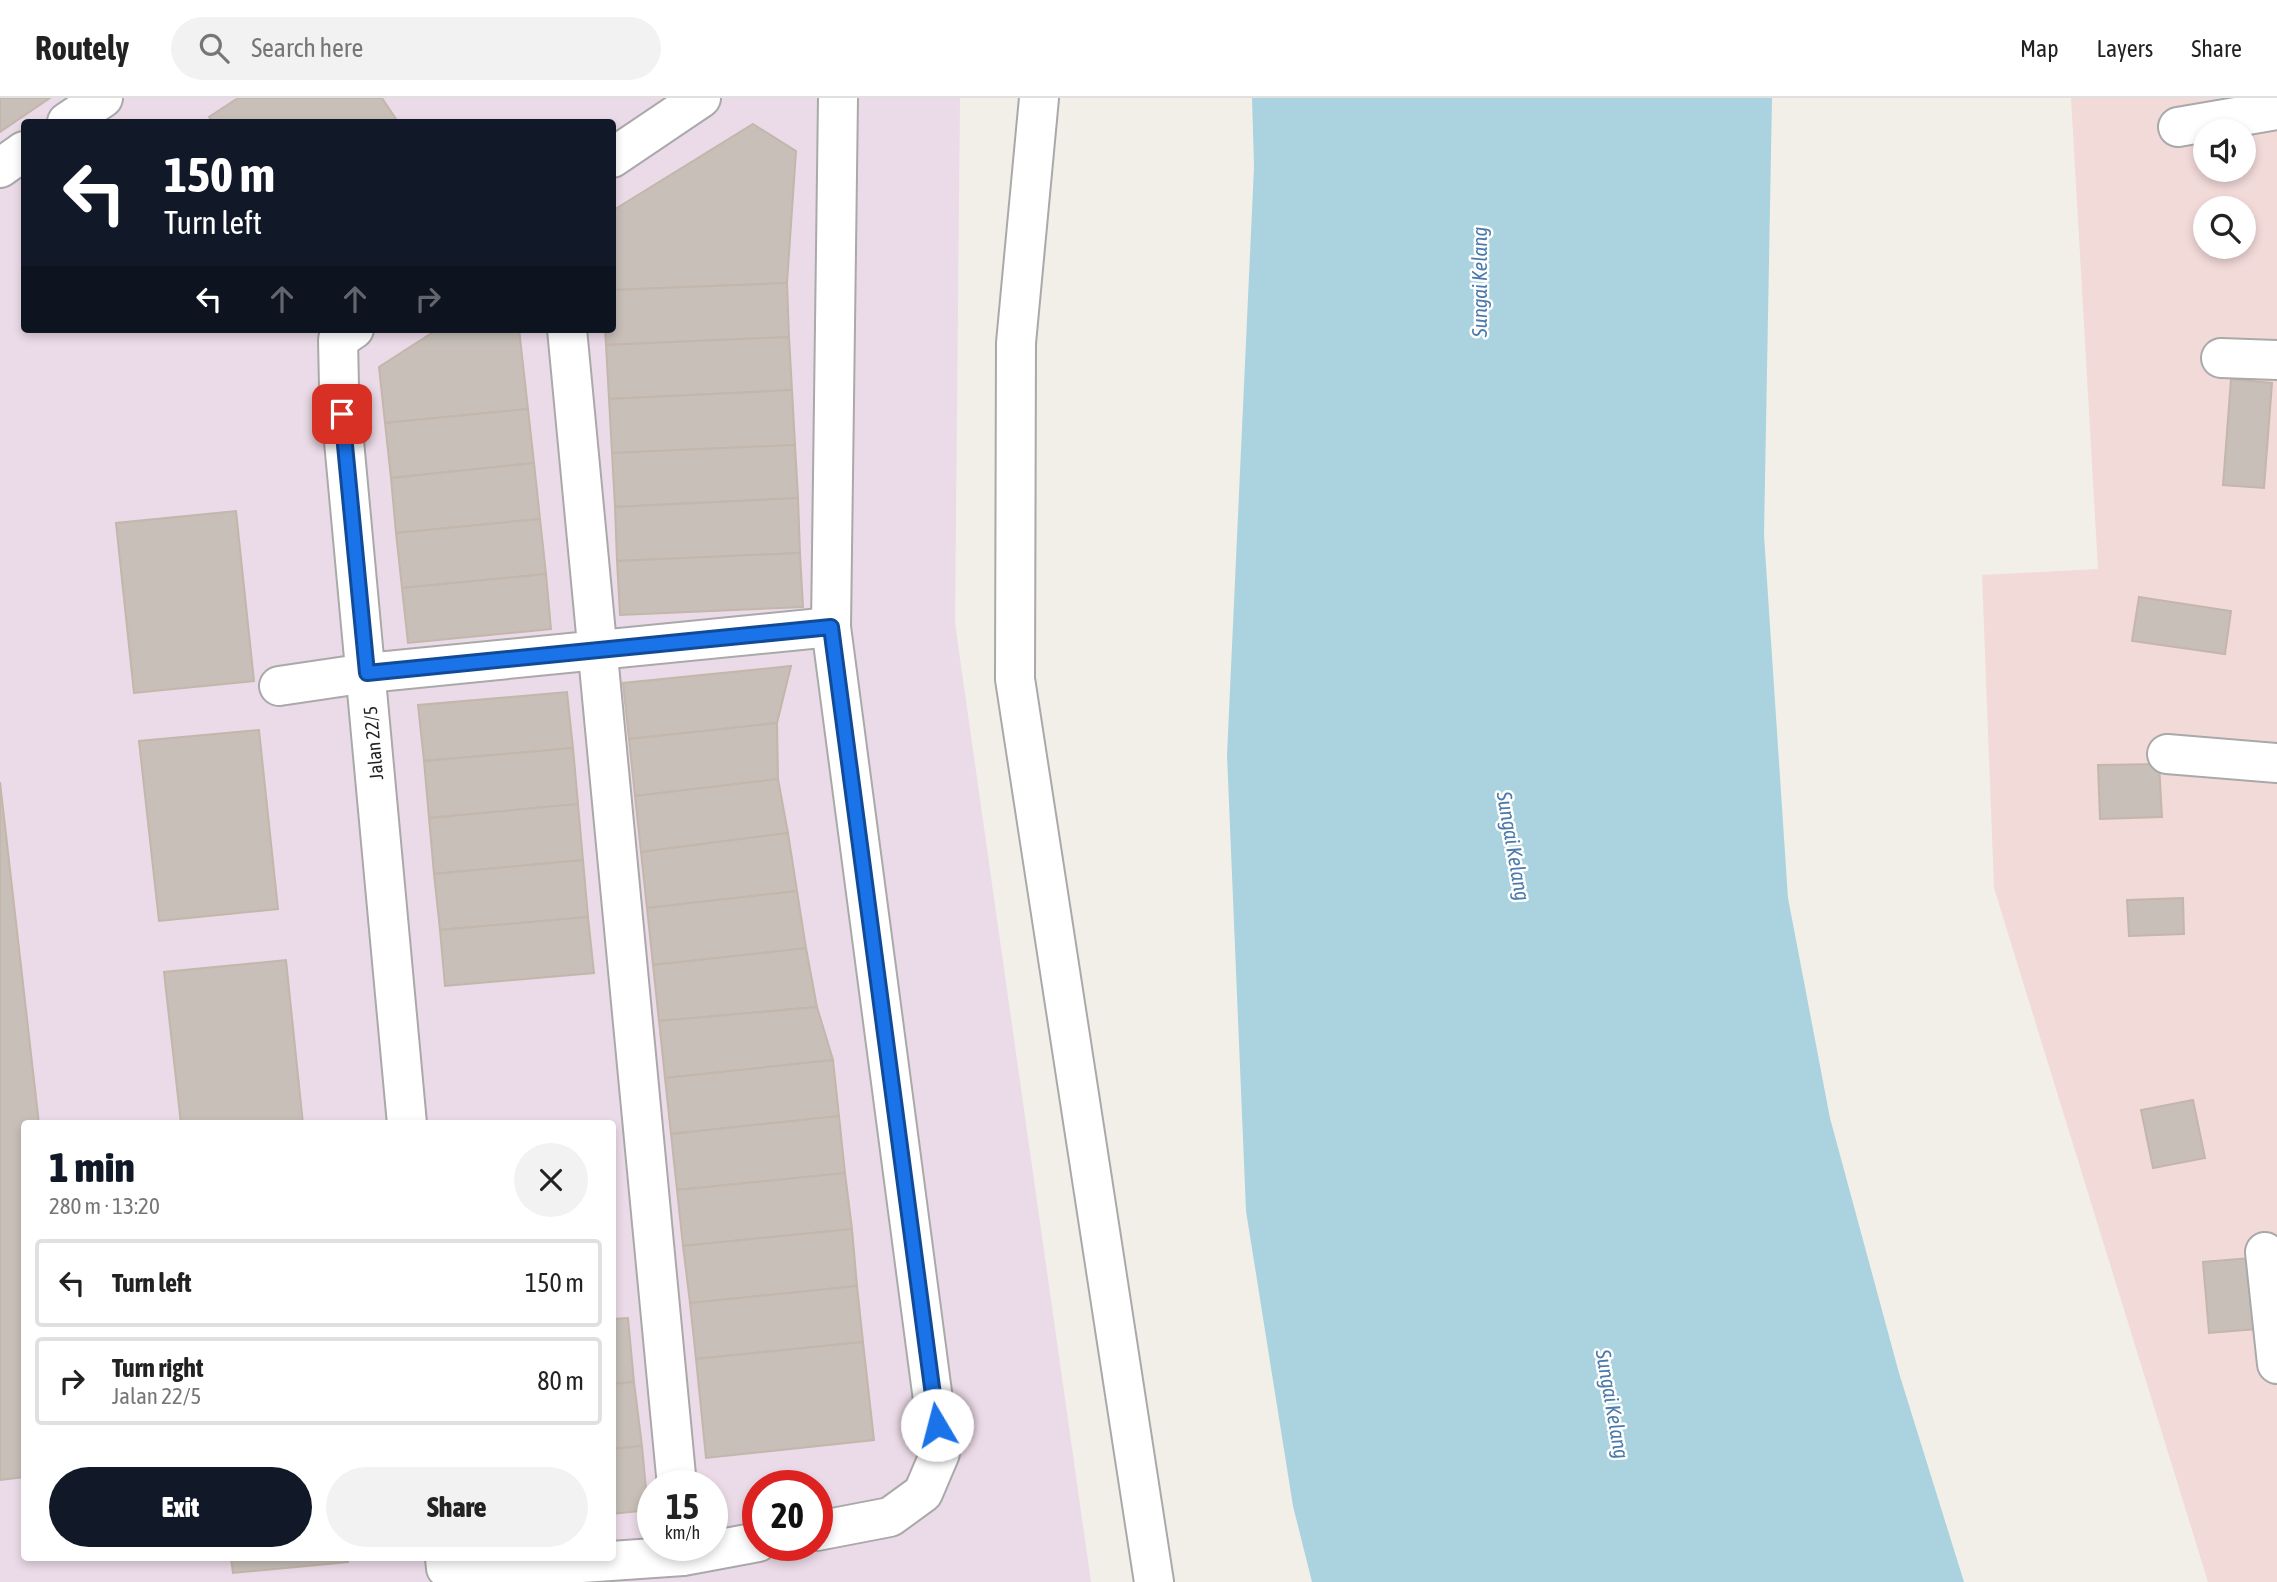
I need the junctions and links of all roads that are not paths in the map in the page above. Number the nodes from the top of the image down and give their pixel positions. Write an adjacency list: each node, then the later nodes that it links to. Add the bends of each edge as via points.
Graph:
1 (103, 98): 6 (lane)
2 (701, 98): 9 (lane)
3 (838, 98): 15 (lane)
4 (1038, 98): 30 (lane, via 1016,343 1015,679)
5 (2277, 110): 7 (lane)
6 (71, 119)
7 (2178, 127)
8 (21, 153): 10 (lane)
9 (616, 155)
10 (0, 167)
11 (348, 333): 17 (lane, Jalan 22/5, via 338,340 339,387)
12 (566, 333): 16 (lane)
13 (2221, 358): 14 (lane)
14 (2277, 360)
15 (831, 627): 16 (lane); 25 (lane, via 940,1453 923,1493 890,1517)
16 (597, 650): 17 (lane); 24 (lane)
17 (367, 673): 18 (lane); 21 (lane, Jalan 22/5)
18 (279, 686)
19 (2167, 754): 20 (lane)
20 (2277, 763)
21 (407, 1120)
22 (2265, 1252): 23 (lane)
23 (2277, 1364)
24 (675, 1470)
25 (833, 1528)
26 (637, 1555): 27 (lane)
27 (616, 1557)
28 (445, 1561): 29 (lane, via 446,1568)
29 (575, 1561)
30 (1154, 1582)

